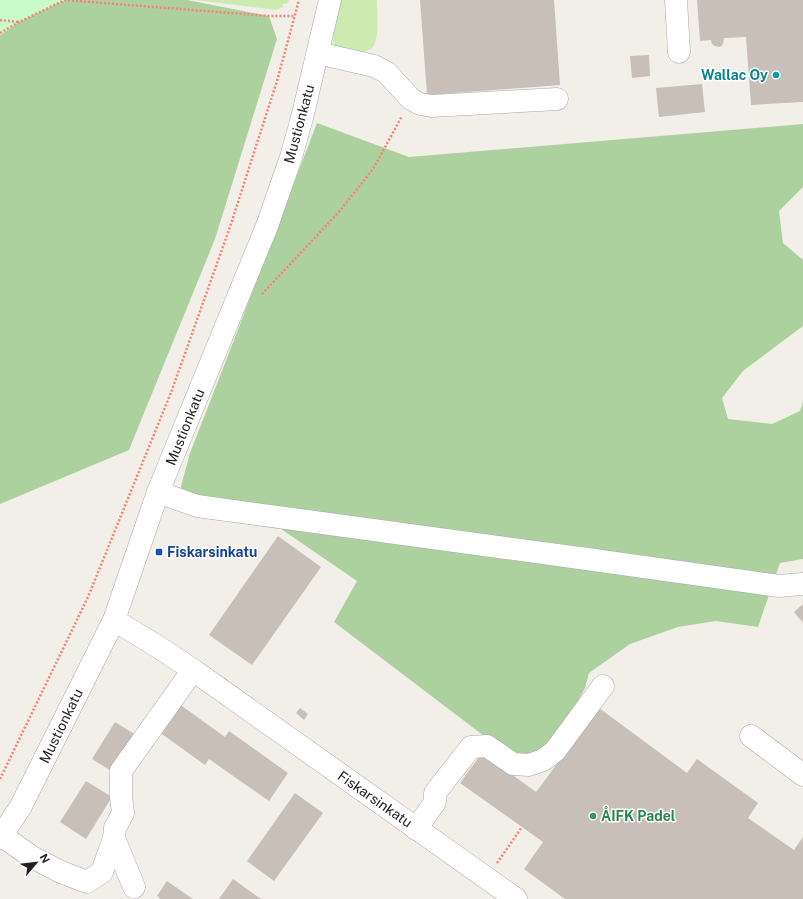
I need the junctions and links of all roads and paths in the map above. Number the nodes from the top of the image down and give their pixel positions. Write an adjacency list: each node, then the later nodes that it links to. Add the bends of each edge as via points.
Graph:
1 (299, 0): 4 (path)
2 (330, 0): 9 (street, Mustionkatu)
3 (676, 0): 8 (street)
4 (294, 16): 6 (path, via 65,0); 20 (path, via 278,81 172,390 88,597)
5 (0, 20): 6 (path)
6 (19, 22): 7 (path)
7 (0, 34)
8 (679, 52)
9 (318, 53): 11 (street, via 374,66 386,72); 13 (street, Mustionkatu, via 291,157 267,226)
10 (557, 98): 11 (street, via 432,106)
11 (411, 99): 12 (path, via 374,169 339,212)
12 (257, 299)
13 (158, 492): 14 (street, via 197,506 779,586); 15 (street, Mustionkatu)
14 (803, 584)
15 (114, 620): 16 (street, Fiskarsinkatu); 23 (street, Mustionkatu, via 21,806)
16 (193, 670): 22 (street, Fiskarsinkatu); 24 (street, via 121,771 123,813 115,828)
17 (603, 686): 22 (street, via 555,751 543,760 529,766 513,764 487,746 471,746 435,792 435,802)
18 (751, 736): 19 (street)
19 (803, 775)
20 (0, 779)
21 (522, 827): 25 (path)
22 (416, 829): 27 (street, Fiskarsinkatu)
23 (1, 837): 24 (street, via 32,857 87,882 102,872)
24 (114, 838): 26 (street)
25 (497, 864)
26 (134, 887)
27 (516, 899)

